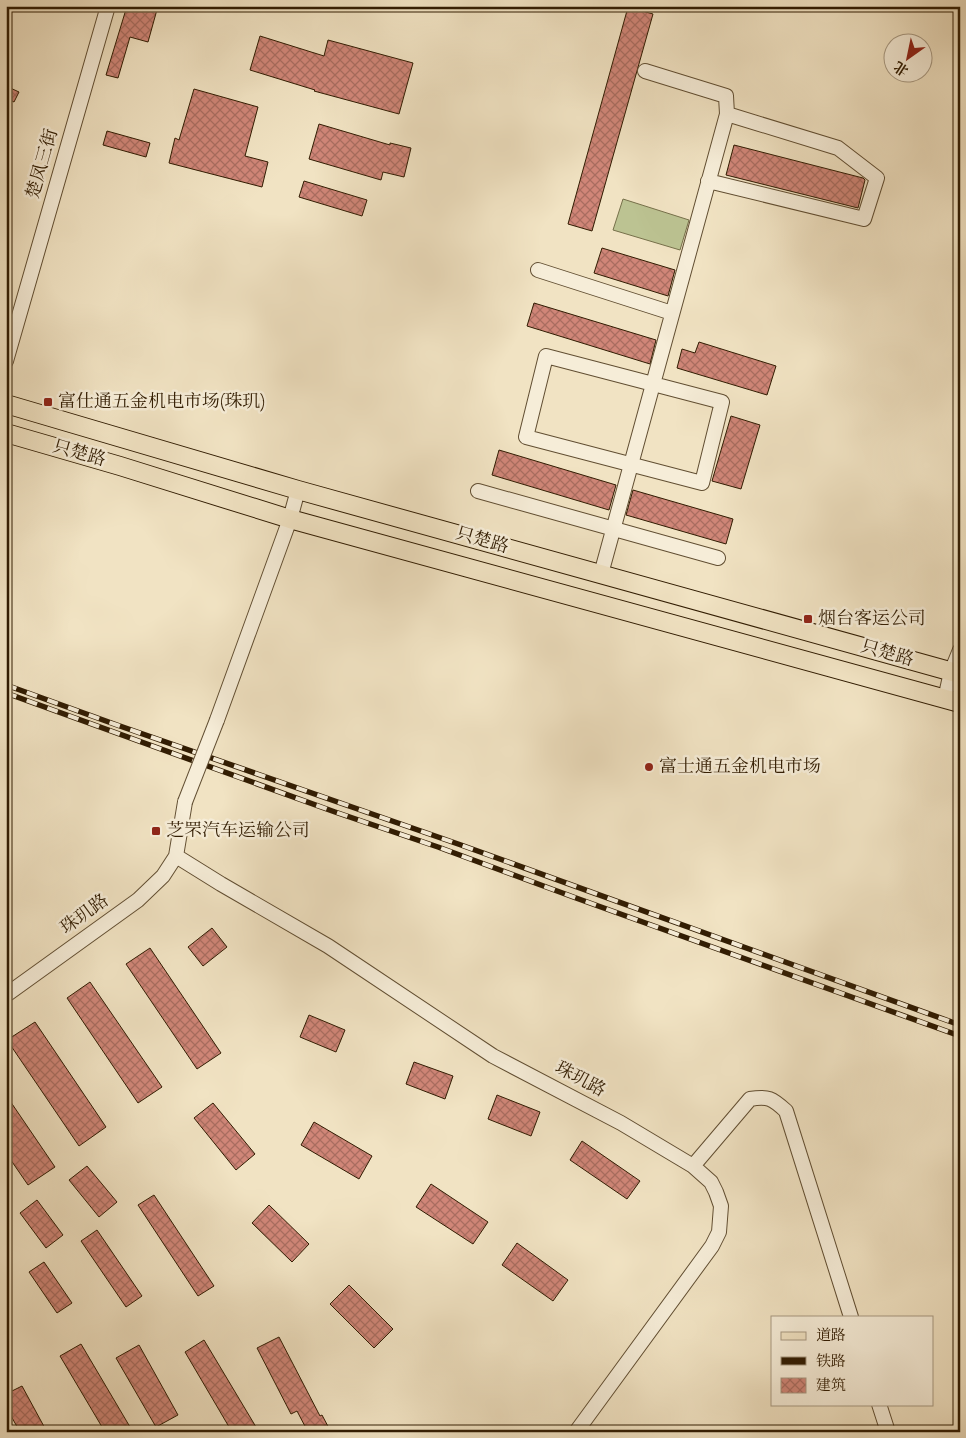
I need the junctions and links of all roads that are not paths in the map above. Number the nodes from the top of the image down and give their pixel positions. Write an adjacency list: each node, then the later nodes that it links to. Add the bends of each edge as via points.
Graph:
1 (108, 6): 7 (street, 楚凤三街)
2 (645, 71): 3 (street, via 726,96)
3 (727, 114): 4 (street); 4 (street, via 838,148 877,178 864,219)
4 (708, 181): 6 (street)
5 (538, 270): 6 (street)
6 (672, 313): 8 (street)
7 (6, 362)
8 (652, 384): 11 (street); 11 (street, via 722,402 702,482); 11 (street, via 546,356 526,437)
9 (6, 404): 12 (main road, 只楚路)
10 (6, 433): 14 (main road, 只楚路)
11 (631, 464): 15 (street)
12 (298, 490): 14 (street, 珠玑路); 17 (main road, 只楚路)
13 (478, 491): 15 (street)
14 (290, 520): 20 (main road, 只楚路); 21 (street, 珠玑路, bridge, via 185,802)
15 (614, 528): 16 (street); 17 (street)
16 (718, 558)
17 (601, 574): 19 (main road, 只楚路)
18 (960, 650): 19 (street)
19 (956, 673): 20 (street)
20 (952, 701)
21 (176, 856): 22 (street, 珠玑路, via 155,886 138,900); 23 (street, 珠玑路, via 328,946 493,1056 621,1123)
22 (6, 995)
23 (692, 1166): 24 (street, via 750,1099 766,1096 776,1101 786,1111); 26 (street, 珠玑路, via 711,1182 716,1192 721,1206 719,1232)
24 (851, 1316)
25 (880, 1406): 27 (street)
26 (576, 1432)
27 (888, 1432)

